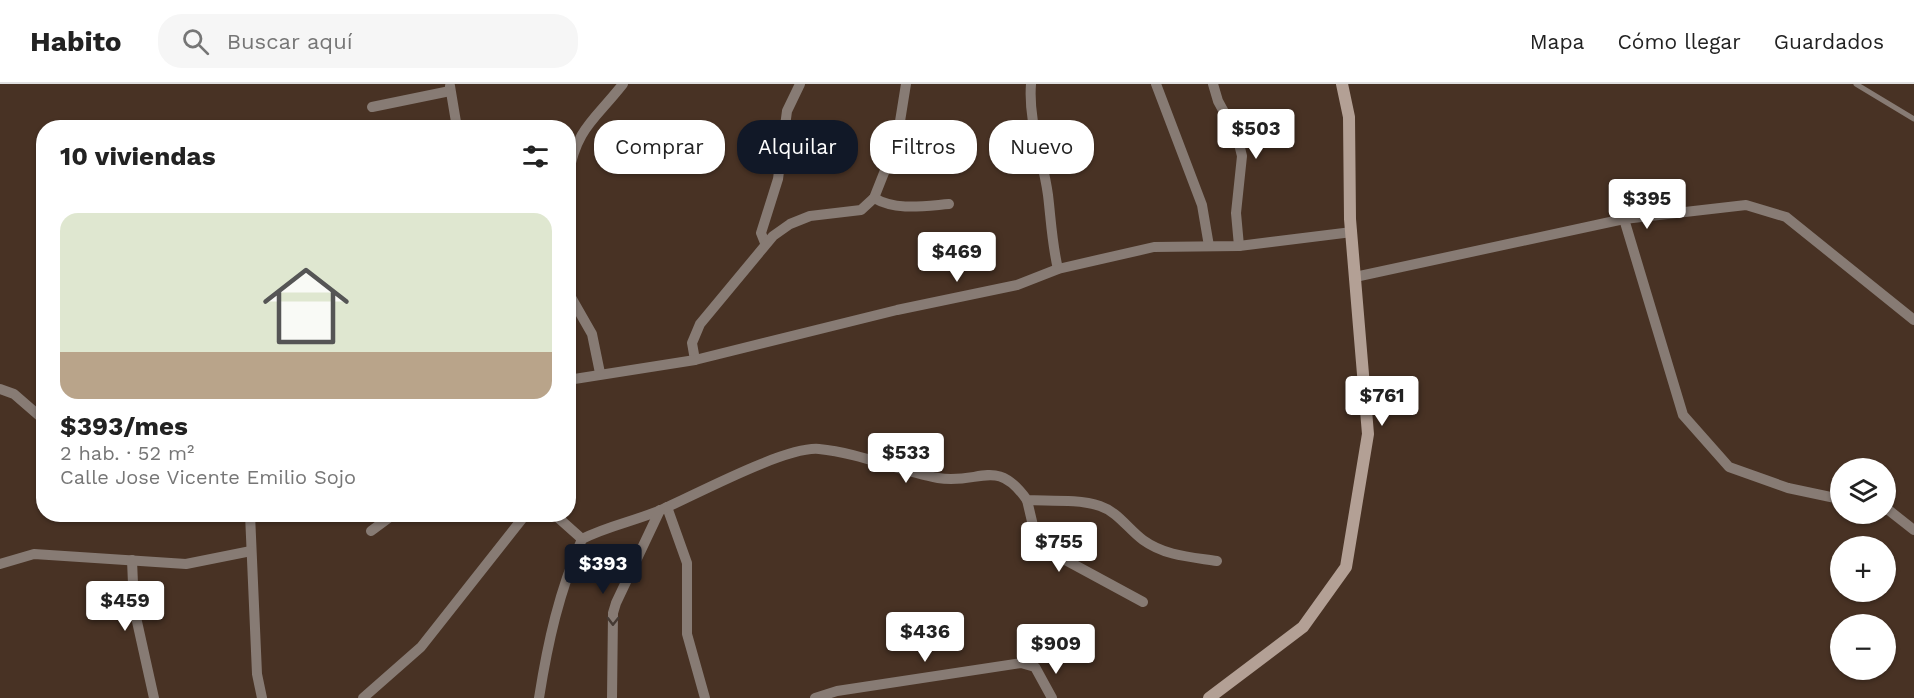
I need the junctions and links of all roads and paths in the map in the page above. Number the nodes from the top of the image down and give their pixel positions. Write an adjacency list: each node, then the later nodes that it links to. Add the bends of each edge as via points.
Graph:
1 (622, 84): 13 (street, via 582,132)
2 (800, 84): 18 (street, via 787,111 778,178 761,233)
3 (906, 84): 14 (street, via 897,140)
4 (1031, 84): 21 (street, via 1033,124)
5 (1156, 84): 19 (street, via 1202,205)
6 (1213, 84): 20 (street, via 1238,136 1242,156 1236,213)
7 (1342, 84): 17 (main road, via 1349,117)
8 (1856, 84): 11 (lane)
9 (450, 87): 10 (street); 12 (street)
10 (372, 107)
11 (1914, 119)
12 (456, 120)
13 (576, 146)
14 (874, 198): 15 (street, via 902,206); 18 (street, via 853,213 800,219)
15 (948, 204)
16 (1624, 219): 22 (street); 24 (street, via 1746,205 1785,217); 30 (street, via 1683,415 1729,466 1788,488)
17 (1352, 231): 20 (street); 22 (main road)
18 (765, 243): 25 (street, via 700,324 692,343)
19 (1209, 246): 20 (street); 21 (street, via 1154,247)
20 (1239, 246)
21 (1058, 269): 25 (street, via 1017,285)
22 (1355, 277): 54 (main road, via 1368,434 1346,567 1303,627)
23 (576, 306): 26 (street, via 592,334)
24 (1914, 320)
25 (695, 360): 26 (street)
26 (600, 373): 27 (street)
27 (576, 378)
28 (0, 388): 29 (street, via 14,394)
29 (36, 413)
30 (1830, 497)
31 (1027, 500): 32 (street, via 1014,483 1000,474 936,478 816,448 774,459); 43 (street, via 1098,505 1157,549); 45 (street, via 1034,530 1047,550)
32 (663, 509): 40 (street, via 612,524); 50 (street, one-way to 50, via 615,603); 51 (street, via 687,563 687,634)
33 (1896, 516): 38 (street)
34 (250, 522): 41 (street)
35 (383, 522): 39 (street)
36 (520, 522): 48 (street, via 421,647)
37 (563, 522): 40 (street)
38 (1914, 530)
39 (371, 531)
40 (582, 539): 49 (street, via 550,629)
41 (251, 551): 42 (street, via 186,564); 47 (street, via 257,674)
42 (132, 560): 44 (street, via 34,554); 46 (street, via 134,608)
43 (1217, 561)
44 (0, 564)
45 (1143, 602)
46 (154, 698)
47 (262, 698)
48 (363, 698)
49 (539, 698)
50 (612, 698)
51 (705, 698)
52 (815, 698): 53 (street, via 837,691 1021,663 1035,667)
53 (1052, 698)
54 (1209, 698)

